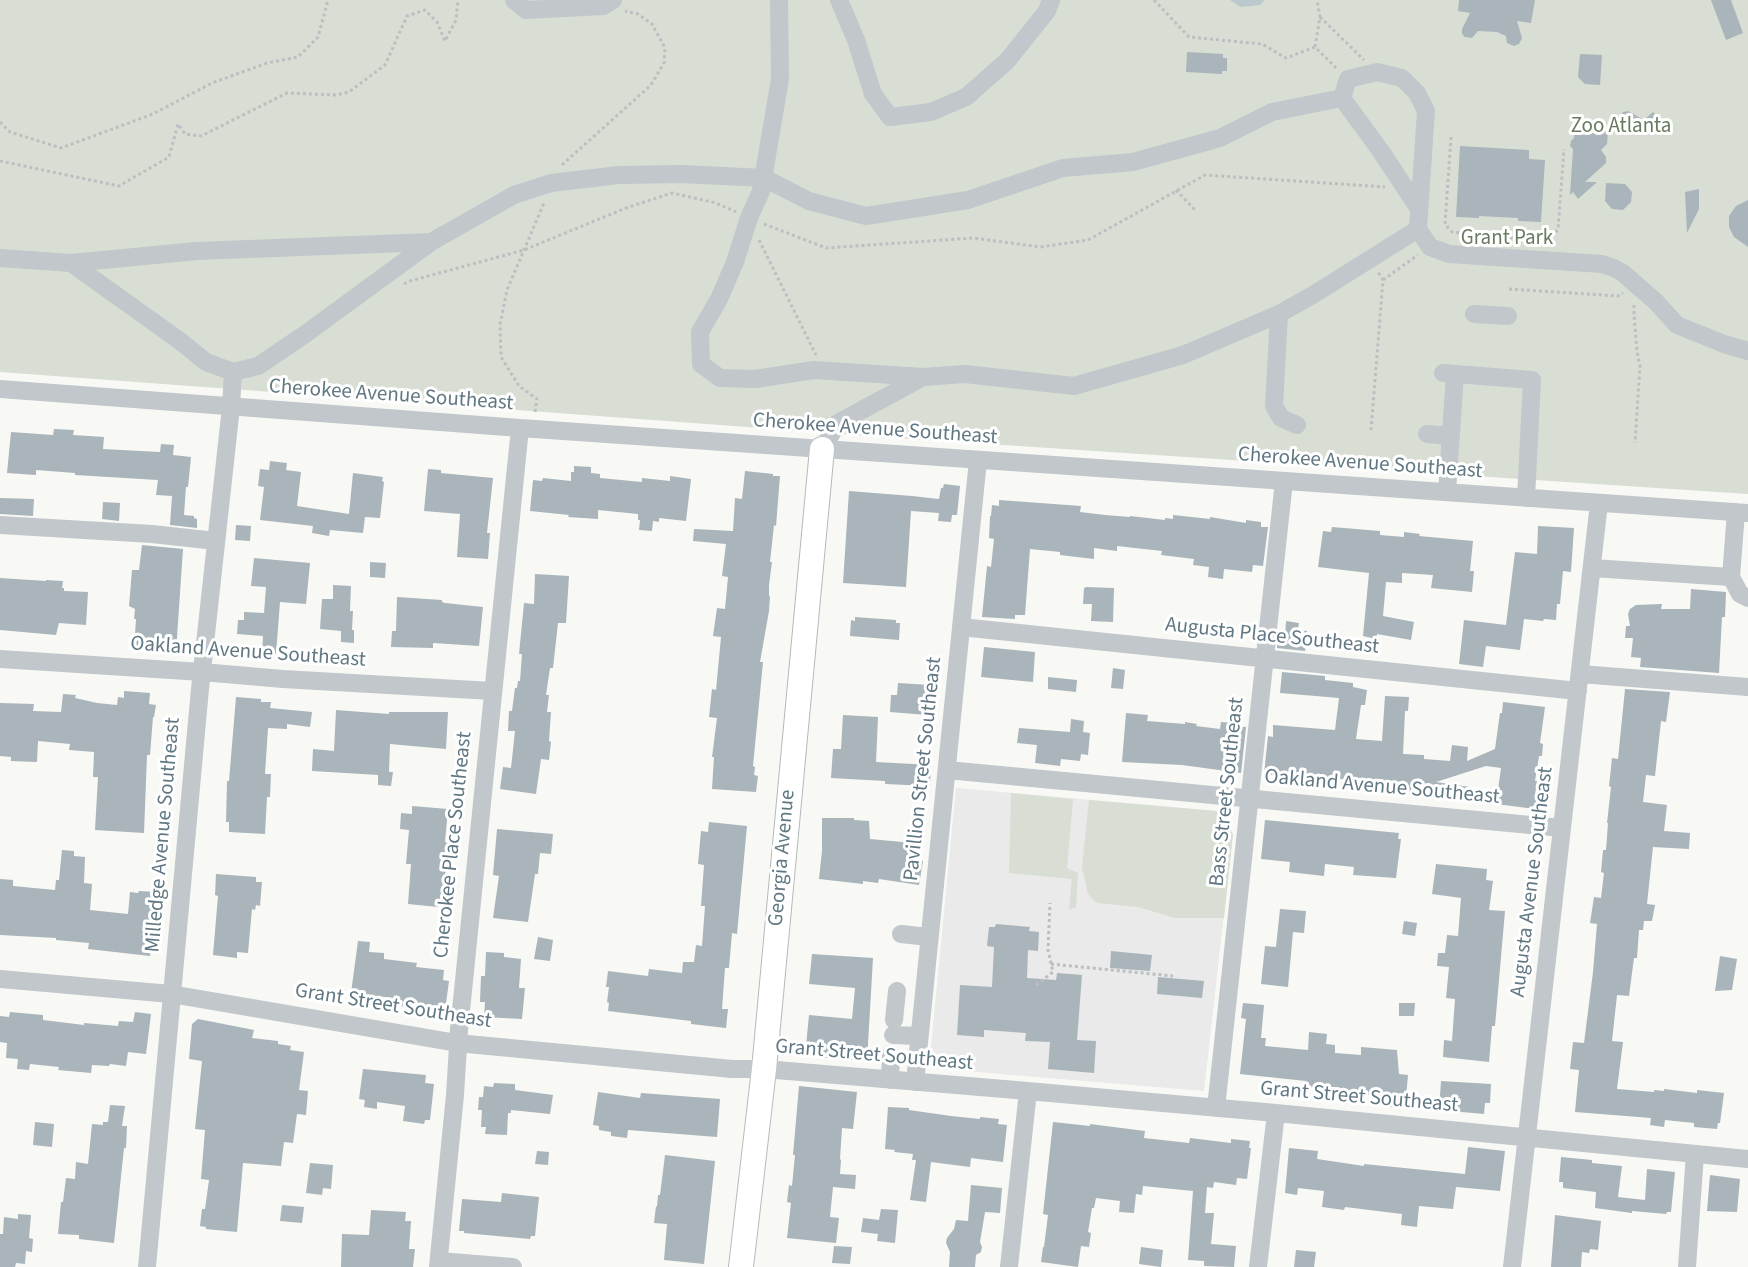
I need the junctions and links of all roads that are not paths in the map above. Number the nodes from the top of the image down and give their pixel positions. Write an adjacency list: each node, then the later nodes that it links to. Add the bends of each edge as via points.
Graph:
1 (514, 0): 5 (street, via 526,10)
2 (780, 0): 7 (street, via 780,79)
3 (839, 0): 4 (street, via 873,94 890,117 931,111 966,97 1007,61)
4 (1051, 0)
5 (608, 3)
6 (1342, 98): 7 (street, via 1272,112 1220,138 1133,162 1063,168 968,200 866,216 809,201); 8 (street); 8 (street, via 1348,79 1377,72 1402,78 1417,93 1426,111)
7 (764, 178): 10 (street, via 619,175 551,183 514,195); 18 (street, via 735,262 700,332 701,364 720,378 755,379 814,370)
8 (1419, 209): 9 (street)
9 (1418, 229): 13 (street, via 1319,298); 16 (street, via 1431,247 1449,254 1614,268 1677,325)
10 (430, 242): 12 (street, via 197,251); 17 (street, via 258,366)
11 (0, 258): 12 (street)
12 (72, 262): 17 (street, via 206,362)
13 (1279, 314): 18 (street, via 1183,355 1074,387 965,374); 21 (street, via 1274,406 1281,418)
14 (1474, 314): 15 (street)
15 (1508, 316)
16 (1748, 351)
17 (233, 372): 20 (street, Milledge Avenue Southeast)
18 (923, 377): 25 (street, via 838,423)
19 (0, 389): 20 (street, Cherokee Avenue Southeast)
20 (231, 407): 22 (street, Cherokee Avenue Southeast); 33 (street, Milledge Avenue Southeast)
21 (1297, 425)
22 (520, 428): 25 (street, Cherokee Avenue Southeast); 43 (street, Cherokee Place Southeast)
23 (1427, 434): 24 (street)
24 (1451, 436): 28 (street); 29 (street, via 1449,374 1532,380)
25 (822, 449): 26 (street, Cherokee Avenue Southeast); 55 (main road, Georgia Avenue)
26 (978, 460): 27 (street, Cherokee Avenue Southeast); 37 (street, Pavillion Street Southeast)
27 (1284, 481): 28 (street, Cherokee Avenue Southeast); 38 (street, Bass Street Southeast)
28 (1447, 492): 29 (street, Cherokee Avenue Southeast)
29 (1526, 498): 30 (street, Cherokee Avenue Southeast)
30 (1599, 502): 31 (street, Cherokee Avenue Southeast); 34 (street, Augusta Avenue Southeast)
31 (1742, 512): 35 (street)
32 (0, 525): 33 (street)
33 (216, 541): 40 (street, Milledge Avenue Southeast)
34 (1592, 568): 35 (street); 41 (street, Augusta Avenue Southeast)
35 (1731, 577): 36 (street, via 1740,594)
36 (1748, 598)
37 (961, 627): 38 (street, Augusta Place Southeast); 44 (street, Pavillion Street Southeast)
38 (1266, 658): 41 (street, Augusta Place Southeast); 45 (street, Bass Street Southeast)
39 (0, 659): 40 (street, Oakland Avenue Southeast)
40 (202, 672): 43 (street, Oakland Avenue Southeast); 51 (street, Milledge Avenue Southeast)
41 (1579, 683): 42 (street, Augusta Place Southeast); 46 (street, Augusta Avenue Southeast)
42 (1748, 687)
43 (492, 691): 53 (street, Cherokee Place Southeast)
44 (947, 770): 45 (street, Oakland Avenue Southeast); 48 (street, Pavillion Street Southeast, via 942,895)
45 (1250, 798): 46 (street, Oakland Avenue Southeast); 59 (street, Bass Street Southeast)
46 (1562, 828): 61 (street, Augusta Avenue Southeast)
47 (901, 934): 48 (street)
48 (929, 937): 52 (street, Pavillion Street Southeast)
49 (0, 980): 51 (street, Grant Street Southeast)
50 (897, 992): 52 (street, via 894,1027)
51 (171, 993): 53 (street, Grant Street Southeast); 65 (street, Milledge Avenue Southeast)
52 (919, 1036): 57 (street, Pavillion Street Southeast)
53 (458, 1043): 55 (street, Grant Street Southeast); 64 (street, Cherokee Place Southeast)
54 (891, 1054): 56 (street)
55 (764, 1069): 56 (street, Grant Street Southeast); 67 (main road, Georgia Avenue)
56 (890, 1080): 57 (street, Grant Street Southeast)
57 (915, 1082): 58 (street, Grant Street Southeast)
58 (1028, 1091): 59 (street, Grant Street Southeast); 68 (street)
59 (1216, 1108): 60 (street, Grant Street Southeast)
60 (1276, 1113): 61 (street, Grant Street Southeast); 69 (street)
61 (1527, 1137): 62 (street, Grant Street Southeast); 70 (street, Augusta Avenue Southeast)
62 (1695, 1154): 63 (street, Grant Street Southeast); 71 (street)
63 (1748, 1159)
64 (438, 1264): 66 (street)
65 (147, 1267)
66 (513, 1267)
67 (741, 1267)
68 (1009, 1267)
69 (1258, 1267)
70 (1512, 1267)
71 (1687, 1267)

